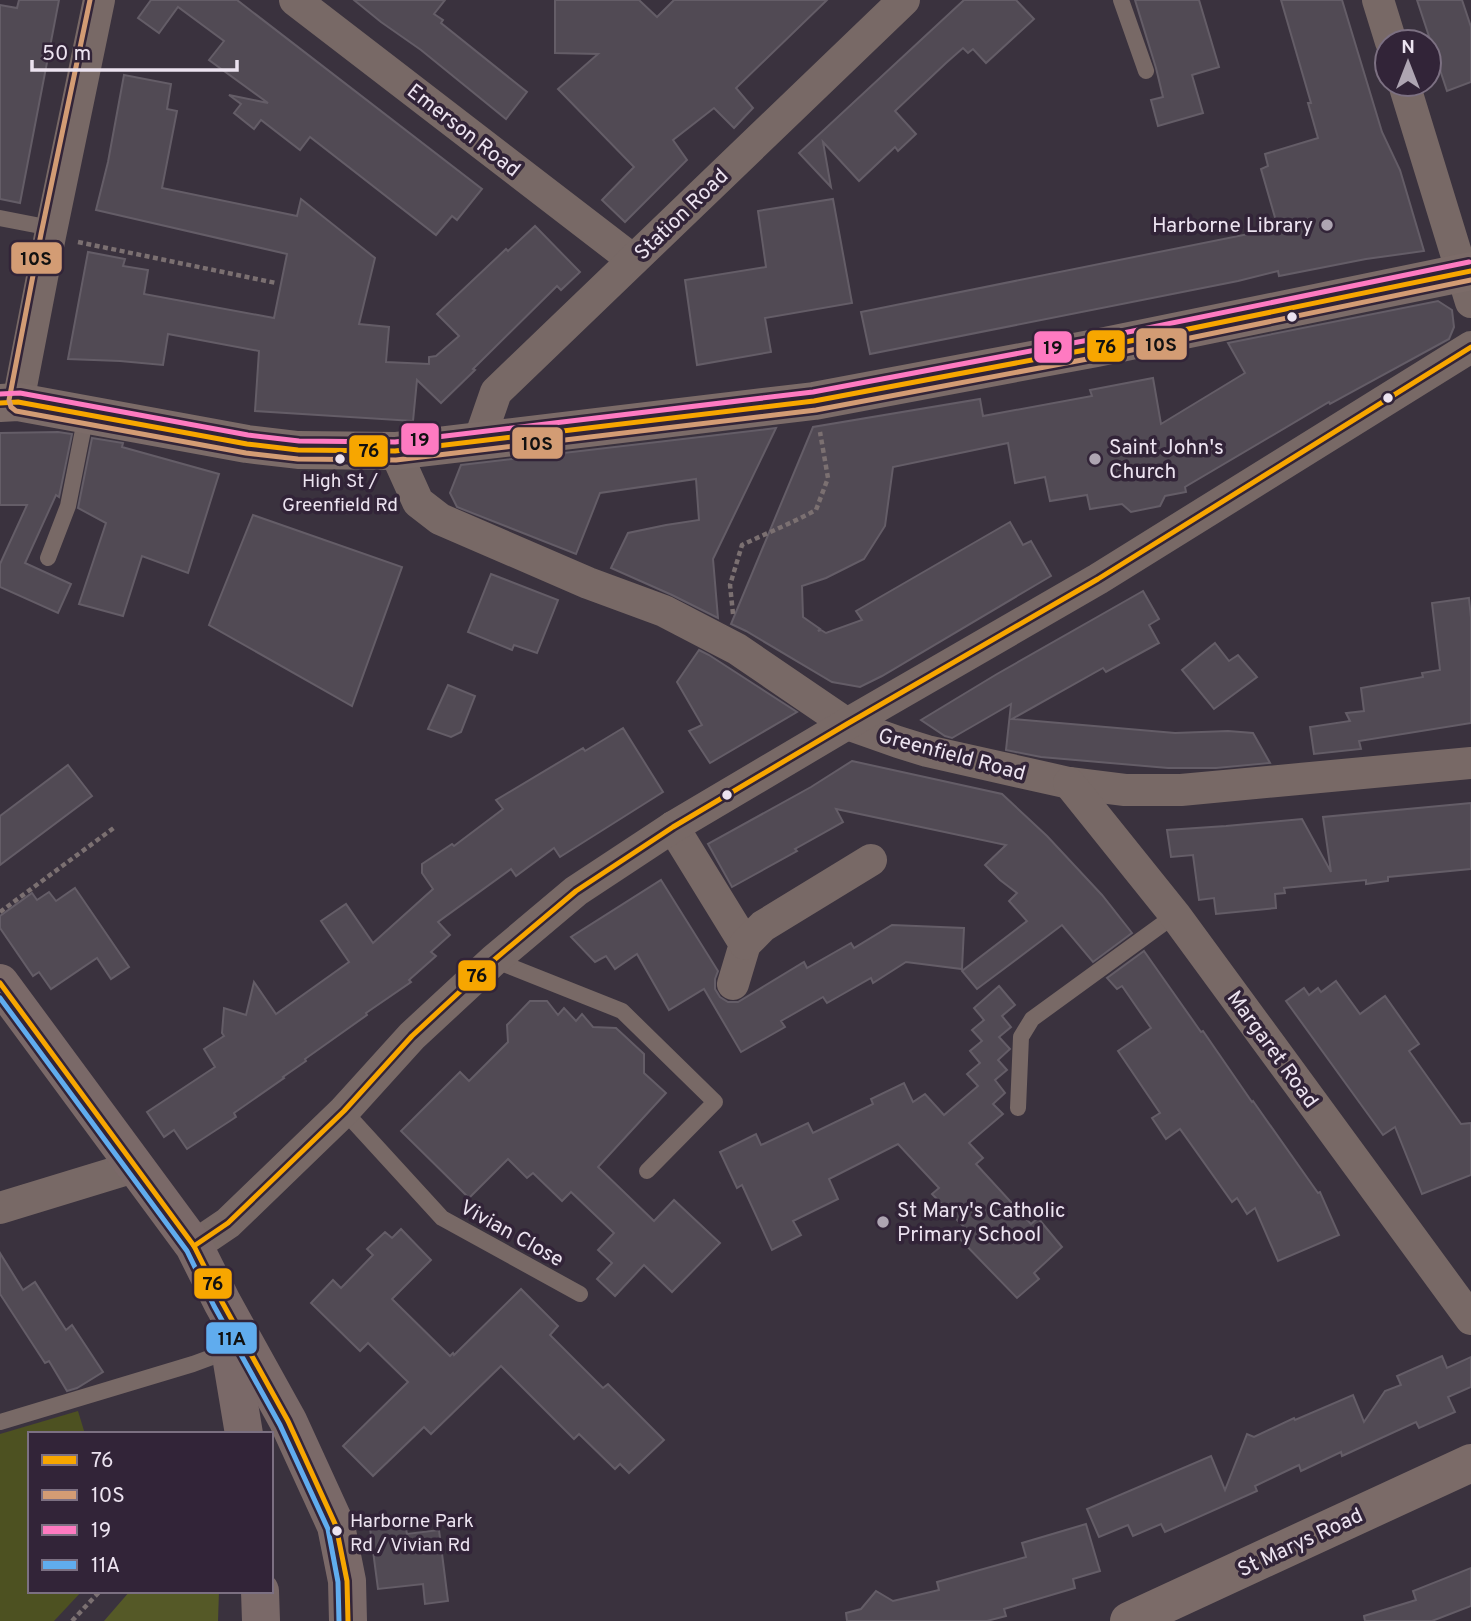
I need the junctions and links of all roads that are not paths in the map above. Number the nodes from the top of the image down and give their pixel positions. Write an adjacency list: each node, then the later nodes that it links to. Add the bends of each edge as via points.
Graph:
1 (99, 0): 10 (street)
2 (295, 0): 11 (street, Emerson Road)
3 (904, 0): 11 (street, Station Road)
4 (1121, 0): 7 (lane)
5 (1378, 0): 6 (street)
6 (1387, 28)
7 (1146, 71)
8 (1409, 98): 12 (street)
9 (0, 218): 10 (lane)
10 (51, 232): 14 (street)
11 (633, 260): 16 (street, Station Road, via 496,391)
12 (1468, 282): 16 (main road, via 814,401)
13 (1471, 347): 19 (street, via 1098,579)
14 (9, 402): 15 (main road)
15 (86, 415): 17 (main road, via 272,447); 18 (lane, via 68,506)
16 (479, 441): 17 (main road)
17 (395, 452): 19 (street, Greenfield Road, via 418,502 440,519 664,611 737,649)
18 (48, 558)
19 (847, 724): 21 (street, Greenfield Road, via 927,751); 22 (street)
20 (1471, 763): 21 (street, Greenfield Road, via 1181,790)
21 (1069, 783): 24 (street, Margaret Road)
22 (673, 827): 25 (street); 26 (street, via 576,891)
23 (871, 860): 25 (street, via 763,926)
24 (1175, 915): 29 (lane, via 1032,1019 1021,1037); 37 (street, Margaret Road)
25 (745, 944): 28 (street)
26 (494, 960): 30 (street, via 412,1035); 32 (lane, via 622,1011 715,1102)
27 (0, 983): 31 (main road)
28 (733, 984)
29 (1018, 1108)
30 (344, 1111): 34 (street, via 228,1223); 35 (lane, Vivian Close, via 442,1218)
31 (134, 1164): 33 (street); 34 (main road)
32 (647, 1171)
33 (0, 1208)
34 (194, 1246): 36 (main road)
35 (580, 1294)
36 (222, 1302): 38 (main road); 44 (main road, via 288,1421 336,1526 347,1581)
37 (1471, 1319)
38 (231, 1350): 39 (lane); 40 (main road)
39 (0, 1422)
40 (244, 1432)
41 (1471, 1463): 45 (main road, St Marys Road)
42 (260, 1593): 43 (main road)
43 (261, 1621)
44 (348, 1621)
45 (1129, 1621)

